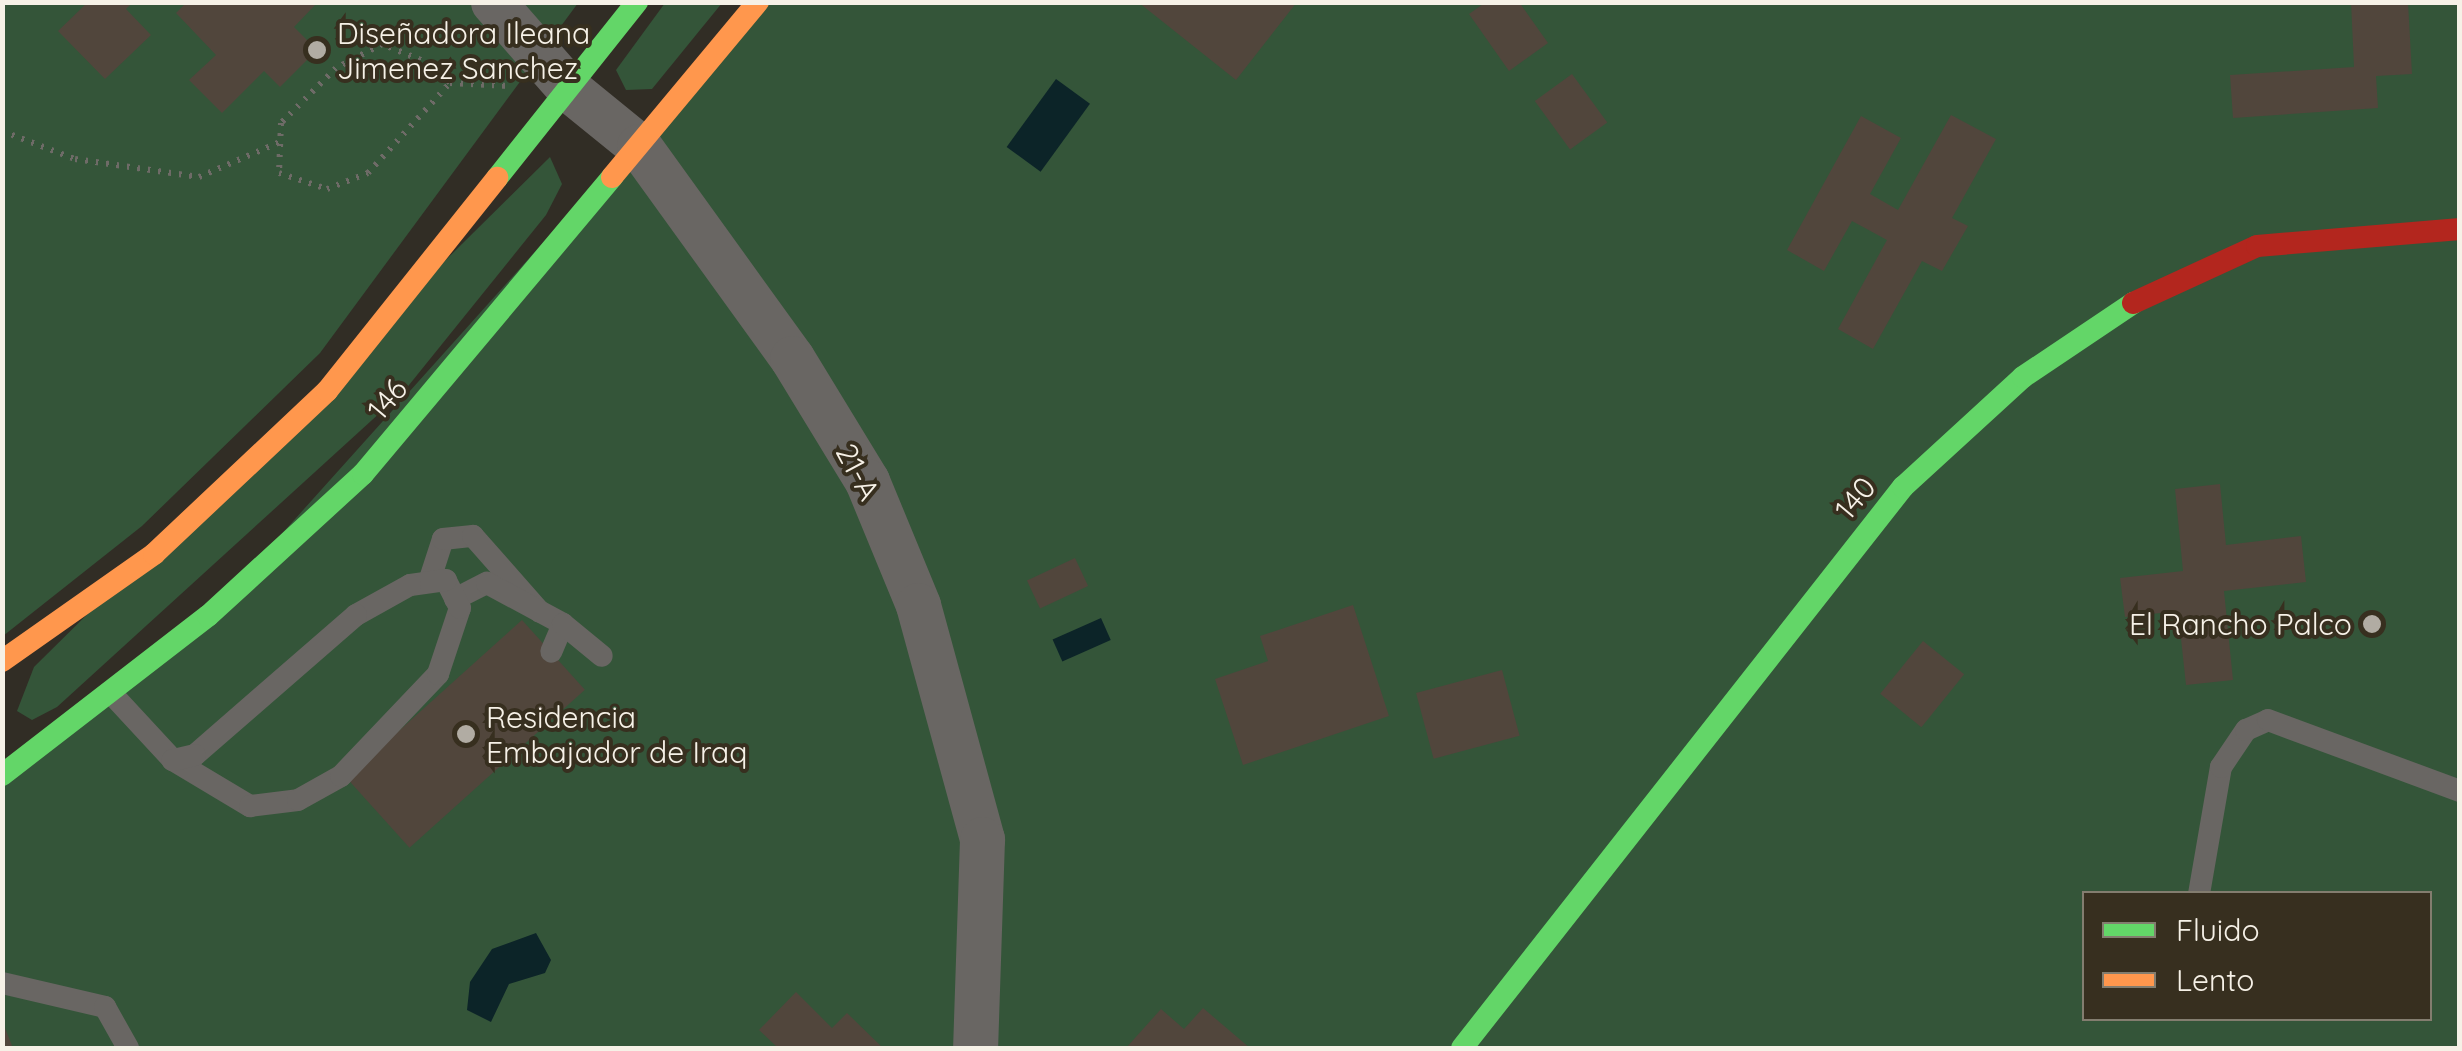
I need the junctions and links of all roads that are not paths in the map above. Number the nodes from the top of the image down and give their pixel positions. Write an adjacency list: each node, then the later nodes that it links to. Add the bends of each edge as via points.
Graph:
1 (493, 2): 4 (street, 21-A)
2 (637, 2): 4 (main road, 146)
3 (758, 2): 5 (main road, 146)
4 (570, 90): 5 (street, 21-A); 13 (main road, 146, via 327,390 154,554)
5 (640, 146): 14 (main road, 146, via 363,474); 21 (street, 21-A, via 858,466 918,605 982,839)
6 (2460, 228): 22 (main road, 140, via 2257,246 2136,301 2023,377 1902,487)
7 (429, 582): 8 (lane, via 446,580); 9 (lane, via 443,540 473,536); 15 (lane, via 356,615 208,744)
8 (455, 599): 9 (lane, via 486,584); 15 (lane, via 438,674 341,776 298,800 250,806)
9 (540, 612): 10 (lane)
10 (564, 624): 11 (lane); 12 (lane)
11 (551, 652)
12 (602, 656)
13 (2, 661)
14 (110, 692): 15 (lane); 16 (main road, 146)
15 (174, 760)
16 (2, 775)
17 (2460, 791): 18 (lane, via 2268,720 2246,730 2221,767)
18 (2200, 891)
19 (2, 983): 20 (lane, via 105,1006)
20 (128, 1048)
21 (975, 1048)
22 (1462, 1048)

